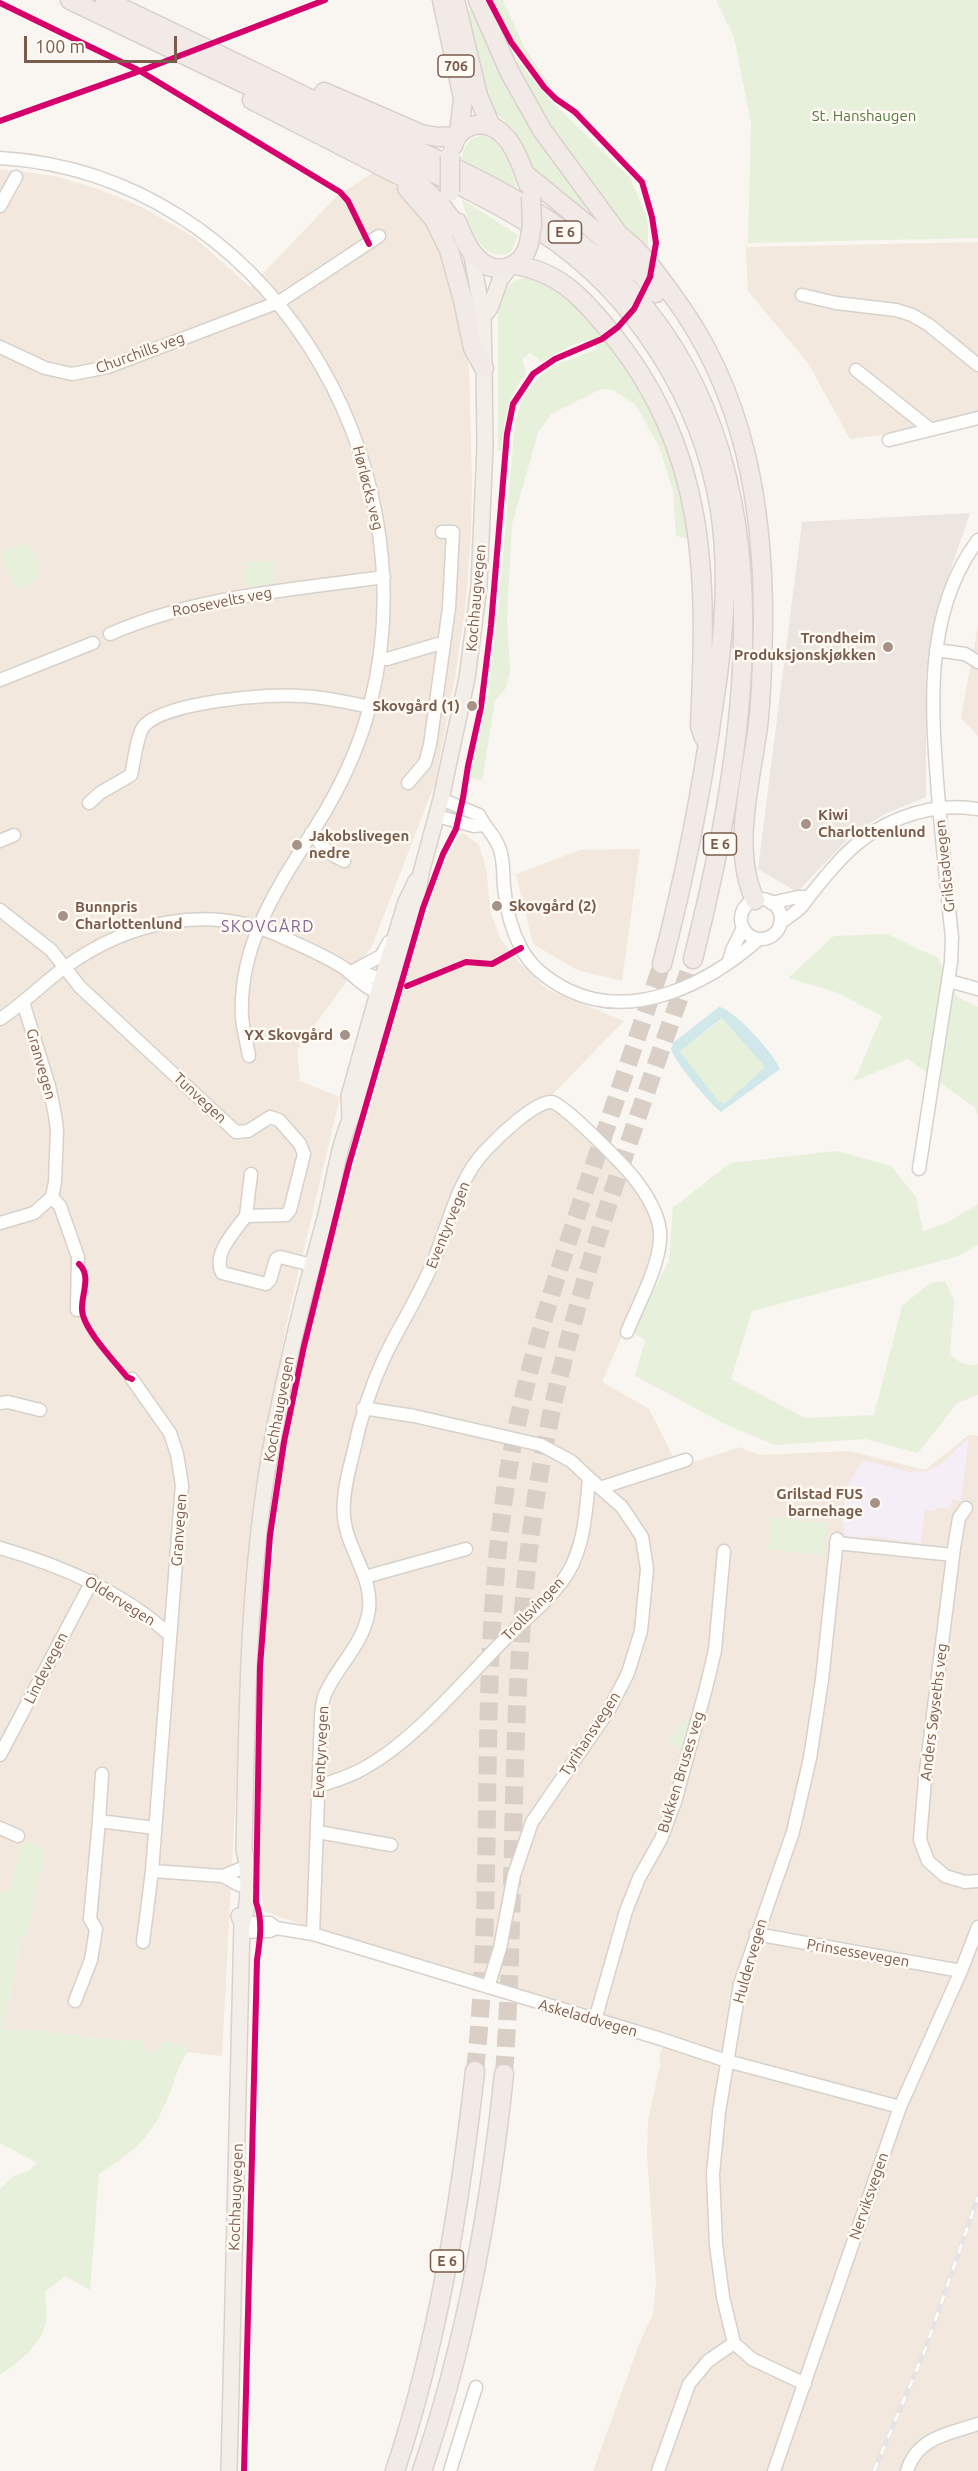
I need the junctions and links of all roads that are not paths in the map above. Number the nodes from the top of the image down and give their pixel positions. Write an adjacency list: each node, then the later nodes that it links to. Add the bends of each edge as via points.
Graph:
1 (70, 0): 6 (highway, E 6)
2 (105, 0): 6 (highway, E 6)
3 (442, 0): 8 (highway, 706, via 461,88 463,109)
4 (455, 0): 7 (highway, 706, via 478,96)
5 (478, 0): 16 (highway, E 6, via 509,71 542,130)
6 (231, 69): 8 (highway, E 6, via 271,70 421,134); 10 (highway, E 6, via 254,101); 32 (highway, E 6, via 486,184 554,224 606,266 651,315 693,381 727,472); 42 (highway, E 6, via 543,232 596,276 656,346 691,411 713,475 720,512 724,606)
7 (491, 126): 8 (highway, via 475,125); 11 (highway, 706, via 510,142)
8 (458, 134): 14 (highway, 706, bridge, via 450,156 450,192)
9 (0, 158): 21 (street, Hørløcks veg, via 86,174 154,202 214,240)
10 (398, 174): 14 (highway, E 6, via 431,195); 25 (highway, E 6, via 442,235 456,271 473,348)
11 (525, 174): 18 (highway, 706, bridge, via 532,226 525,254); 19 (highway, E 6, via 575,213)
12 (16, 177): 13 (street)
13 (0, 206)
14 (462, 233): 17 (highway, 706)
15 (379, 236): 21 (street)
16 (623, 238): 19 (highway, E 6); 56 (highway, E 6, via 637,249 672,293 714,361 751,468 763,569 762,656 744,862 748,885)
17 (471, 251): 18 (highway, 706, via 493,268); 22 (main road, Kochhaugvegen)
18 (513, 266): 22 (main road, Kochhaugvegen, via 500,280); 42 (highway, E 6, via 550,274 598,317 628,356 670,433 688,487 699,539 704,598 700,726)
19 (642, 275): 32 (highway, E 6, via 695,351 730,431 743,488)
20 (802, 295): 24 (street, via 896,310 920,318)
21 (279, 302): 23 (street, Churchills veg, via 135,358 88,372 72,374 45,368); 33 (street, Hørløcks veg, via 328,378 360,449 379,528)
22 (483, 317): 25 (main road, Kochhaugvegen)
23 (0, 347)
24 (978, 364)
25 (484, 368): 44 (main road, Kochhaugvegen, via 484,477 475,621)
26 (855, 370): 28 (street)
27 (978, 418): 28 (street)
28 (930, 429): 29 (street)
29 (889, 440)
30 (442, 532): 36 (street, via 453,532)
31 (978, 540): 37 (street, via 947,603)
32 (740, 547): 63 (highway, E 6, via 742,656 734,759 716,869)
33 (384, 577): 34 (street, Roosevelts veg, via 216,600 160,614); 38 (street, Hørløcks veg)
34 (110, 634)
35 (93, 643): 40 (street)
36 (444, 644): 38 (street); 43 (street, via 430,745 425,763)
37 (936, 650): 39 (street, via 965,654); 46 (street, via 932,735)
38 (380, 658): 41 (street, Hørløcks veg)
39 (978, 662)
40 (0, 680)
41 (370, 707): 45 (street, via 298,695 215,701 180,708 144,725 131,775); 50 (street, Hørløcks veg, via 350,764)
42 (708, 751): 65 (highway, E 6)
43 (408, 783)
44 (441, 799): 48 (main road, Kochhaugvegen); 49 (street, via 479,815)
45 (89, 803)
46 (939, 809): 47 (street); 55 (street, Grilstadvegen, via 909,814 882,826 841,859); 68 (street, Grilstadvegen, via 952,937)
47 (978, 809)
48 (437, 816): 49 (street); 54 (main road, Kochhaugvegen)
49 (484, 825): 64 (street, via 501,852 514,935 533,965 560,986 598,1000 634,1002 694,983)
50 (311, 833): 53 (street, via 329,853); 59 (street, Hørløcks veg, via 279,884)
51 (14, 836): 52 (street)
52 (0, 841)
53 (344, 861)
54 (421, 873): 61 (main road, Kochhaugvegen); 69 (main road, Kochhaugvegen, via 416,906)
55 (807, 897): 56 (street); 58 (street, Grilstadvegen, via 802,907)
56 (763, 902): 58 (street, via 779,911); 60 (street, via 743,910)
57 (0, 910): 66 (street, Tunvegen, via 51,950)
58 (780, 923): 62 (street, via 771,937)
59 (259, 928): 66 (street, via 215,920 164,922 115,938); 67 (street); 73 (street, Hørløcks veg, via 243,1004)
60 (743, 928): 62 (street, via 750,937); 64 (street)
61 (396, 934): 67 (street, via 381,956); 69 (main road, Kochhaugvegen)
62 (759, 939): 64 (street)
63 (693, 959)
64 (729, 961)
65 (662, 964)
66 (66, 967): 71 (street); 77 (street, Tunvegen, via 80,987 236,1132 248,1131 270,1117 279,1120 300,1144 304,1158 290,1210 286,1215)
67 (352, 971): 69 (street, via 352,977)
68 (949, 981): 70 (street); 74 (street, Grilstadvegen)
69 (383, 988): 79 (main road, Kochhaugvegen, via 360,1100 350,1117)
70 (978, 989)
71 (23, 1002): 72 (street); 76 (street, Granvegen, via 55,1115 56,1182)
72 (0, 1019)
73 (249, 1056)
74 (919, 1169)
75 (251, 1174): 77 (street)
76 (52, 1197): 78 (street, via 34,1213); 80 (street, via 60,1206 78,1257)
77 (246, 1216): 79 (street, via 222,1254 222,1274 266,1284 280,1257)
78 (0, 1223)
79 (312, 1265): 106 (main road, Kochhaugvegen, via 277,1416 262,1511 250,1666)
80 (77, 1310)
81 (627, 1332): 84 (street, Eventyrvegen, via 660,1239 656,1214 636,1180 570,1113 556,1102 548,1102 524,1116 484,1151 467,1179 432,1267 385,1356)
82 (132, 1379): 96 (street, Granvegen, via 170,1433 182,1485)
83 (0, 1403): 85 (street)
84 (363, 1408): 87 (street, via 541,1445 571,1461); 94 (street, Eventyrvegen, via 348,1473 344,1516)
85 (40, 1410)
86 (686, 1460): 88 (street)
87 (589, 1478): 88 (street, Tyrihansvegen); 99 (street, Trollsvingen, via 582,1541 557,1587 401,1742 367,1767)
88 (600, 1488): 118 (street, Tyrihansvegen, via 630,1516 644,1544 646,1584 640,1631 627,1673 609,1710 532,1822 514,1875)
89 (966, 1508): 93 (street, Anders Søyseths veg, via 959,1518)
90 (0, 1548): 95 (street, Oldervegen, via 48,1562)
91 (466, 1549): 94 (street)
92 (724, 1551): 120 (street, Bukken Bruses veg, via 715,1650 675,1802 626,1911)
93 (953, 1556): 110 (street, Anders Søyseths veg, via 920,1840 928,1861 945,1876); 115 (street, Huldervegen, via 837,1541 807,1776 790,1842)
94 (365, 1577): 99 (street, Eventyrvegen, via 369,1615 358,1642 324,1695)
95 (92, 1581): 96 (street, Oldervegen); 97 (street, Lindevegen)
96 (170, 1635): 102 (street, Granvegen)
97 (0, 1755)
98 (102, 1774): 100 (street)
99 (319, 1786): 103 (street, Eventyrvegen)
100 (99, 1821): 102 (street); 119 (street, via 90,1919 96,1929 91,1960)
101 (0, 1828): 104 (street)
102 (155, 1828): 108 (street, Granvegen)
103 (318, 1832): 105 (street); 114 (street, Eventyrvegen)
104 (18, 1836)
105 (391, 1845)
106 (244, 1850): 107 (main road, Kochhaugvegen); 112 (main road, Kochhaugvegen, via 246,1916)
107 (240, 1869): 109 (street); 111 (main road, Kochhaugvegen)
108 (152, 1871): 109 (street); 116 (street, Granvegen)
109 (223, 1876): 111 (street)
110 (978, 1881)
111 (239, 1885): 112 (main road, Kochhaugvegen)
112 (242, 1927): 114 (street, Askeladdvegen, via 270,1923 276,1928); 129 (main road, Kochhaugvegen)
113 (978, 1927): 117 (street, Nerviksvegen)
114 (313, 1934): 118 (street, Askeladdvegen)
115 (756, 1934): 117 (street, Prinsessevegen); 121 (street, Huldervegen, via 740,1984)
116 (143, 1942)
117 (961, 1971): 124 (street, Nerviksvegen)
118 (488, 1987): 120 (street, Askeladdvegen)
119 (75, 2001)
120 (595, 2020): 121 (street, Askeladdvegen)
121 (727, 2061): 124 (street, Askeladdvegen); 125 (street, Huldervegen, via 713,2174 716,2245)
122 (475, 2071): 130 (highway, E 6, via 446,2268)
123 (504, 2074): 131 (highway, E 6, via 475,2271)
124 (900, 2107): 126 (street, Nerviksvegen)
125 (734, 2343): 126 (street, via 752,2359); 133 (street, via 708,2361 689,2384)
126 (805, 2384): 134 (street, Nerviksvegen)
127 (476, 2388): 132 (street)
128 (978, 2424): 135 (street, via 926,2442)
129 (229, 2471)
130 (395, 2471)
131 (422, 2471)
132 (450, 2471)
133 (658, 2471)
134 (774, 2471)
135 (907, 2471)

